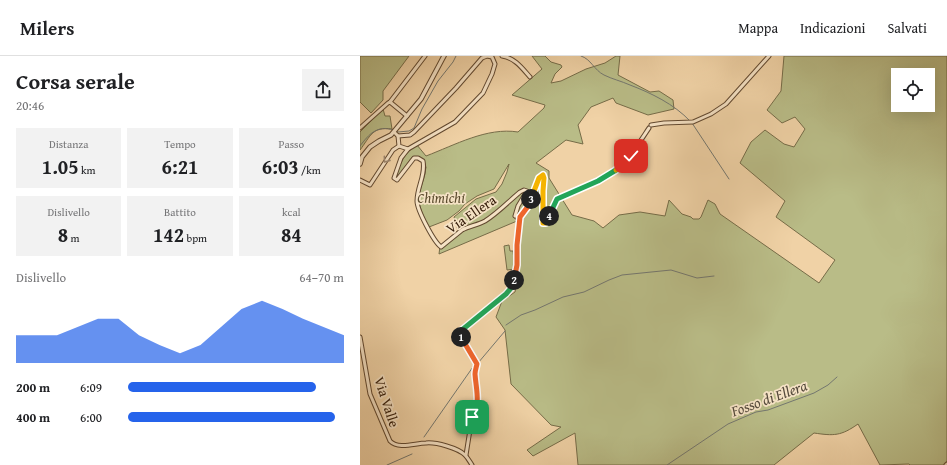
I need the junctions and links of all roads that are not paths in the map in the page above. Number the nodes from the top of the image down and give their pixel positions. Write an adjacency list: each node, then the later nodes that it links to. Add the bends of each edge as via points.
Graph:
1 (425, 56): 7 (street)
2 (444, 56): 8 (street, via 423,95)
3 (502, 56): 6 (street, via 515,61)
4 (769, 56): 16 (street, via 723,106 711,114 693,122 650,126 631,156 615,171 557,199 544,223 544,178 543,175 540,176 529,205)
5 (494, 57): 11 (street, via 482,58 414,132); 13 (street, via 492,74 483,93 455,122)
6 (530, 77)
7 (390, 102): 8 (street); 9 (street)
8 (407, 116): 10 (street)
9 (360, 128)
10 (395, 132): 11 (street); 14 (street, via 370,147)
11 (398, 136): 12 (street)
12 (399, 146): 13 (street); 15 (street, one-way to 15, via 393,150 370,185)
13 (408, 149): 16 (street, Via Ellera, via 401,158 394,178 397,180 414,158 423,161 417,203 426,224 441,247 465,228 487,220 524,190 527,191 515,216)
14 (360, 164)
15 (360, 180)
16 (520, 217): 18 (street, Via Ellera, via 517,265 512,287 457,334 463,339 476,363 476,407)
17 (360, 337): 18 (street, Via Valle, via 370,394 390,441 399,446 427,442 456,449)
18 (466, 455): 19 (street)
19 (472, 465)

